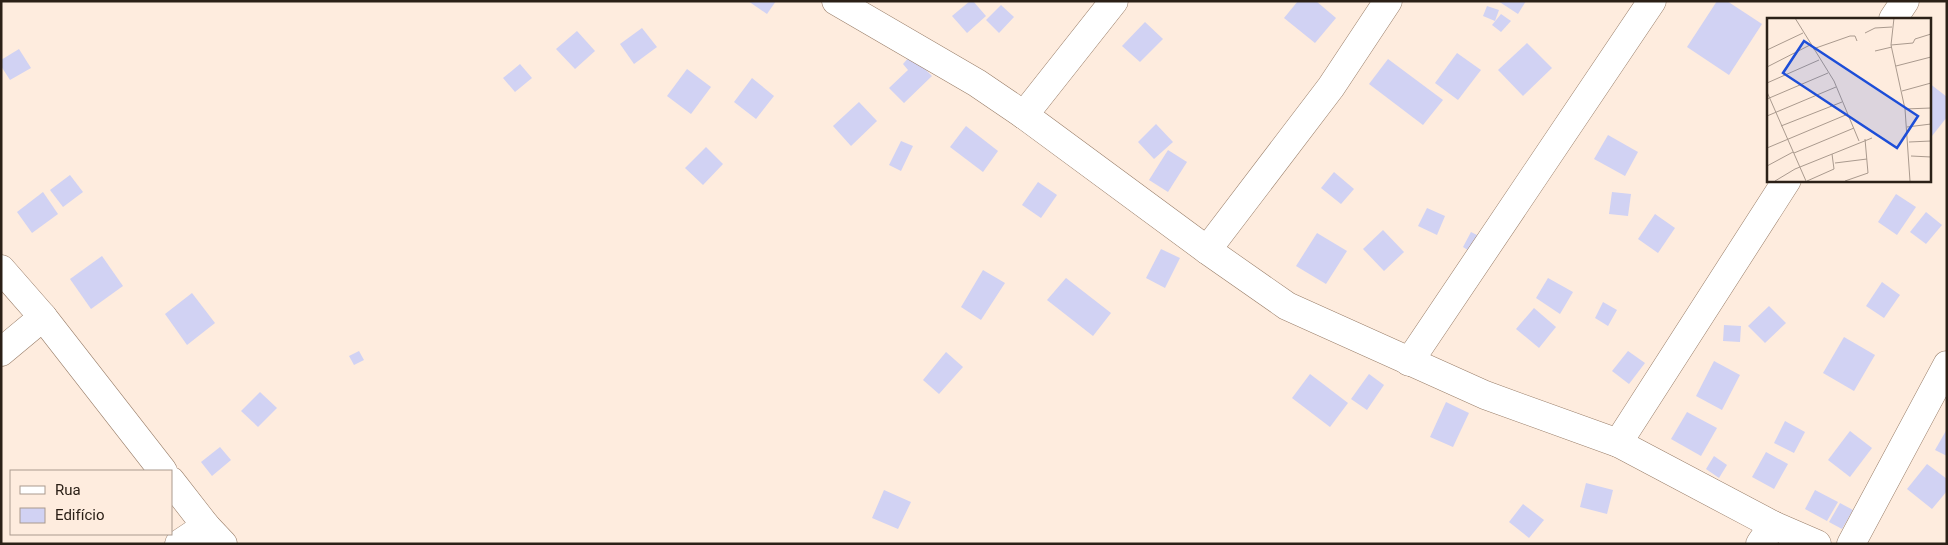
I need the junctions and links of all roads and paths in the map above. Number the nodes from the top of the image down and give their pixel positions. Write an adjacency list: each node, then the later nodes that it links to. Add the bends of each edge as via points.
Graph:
1 (1114, 1): 7 (street)
2 (1388, 1): 9 (street, via 1331,87)
3 (1652, 1): 13 (street)
4 (1905, 1): 6 (street)
5 (853, 5): 7 (street)
6 (1894, 18)
7 (1024, 115): 9 (street)
8 (1786, 181): 15 (street)
9 (1207, 250): 13 (street, via 1287,306)
10 (1, 269): 11 (street)
11 (43, 317): 12 (street); 16 (street)
12 (1, 352)
13 (1409, 362): 15 (street, via 1485,395)
14 (1947, 365): 22 (street)
15 (1618, 443): 19 (street)
16 (162, 470)
17 (172, 482): 18 (street)
18 (215, 535): 20 (street)
19 (1766, 535): 21 (street)
20 (179, 544)
21 (1817, 544)
22 (1851, 544)

